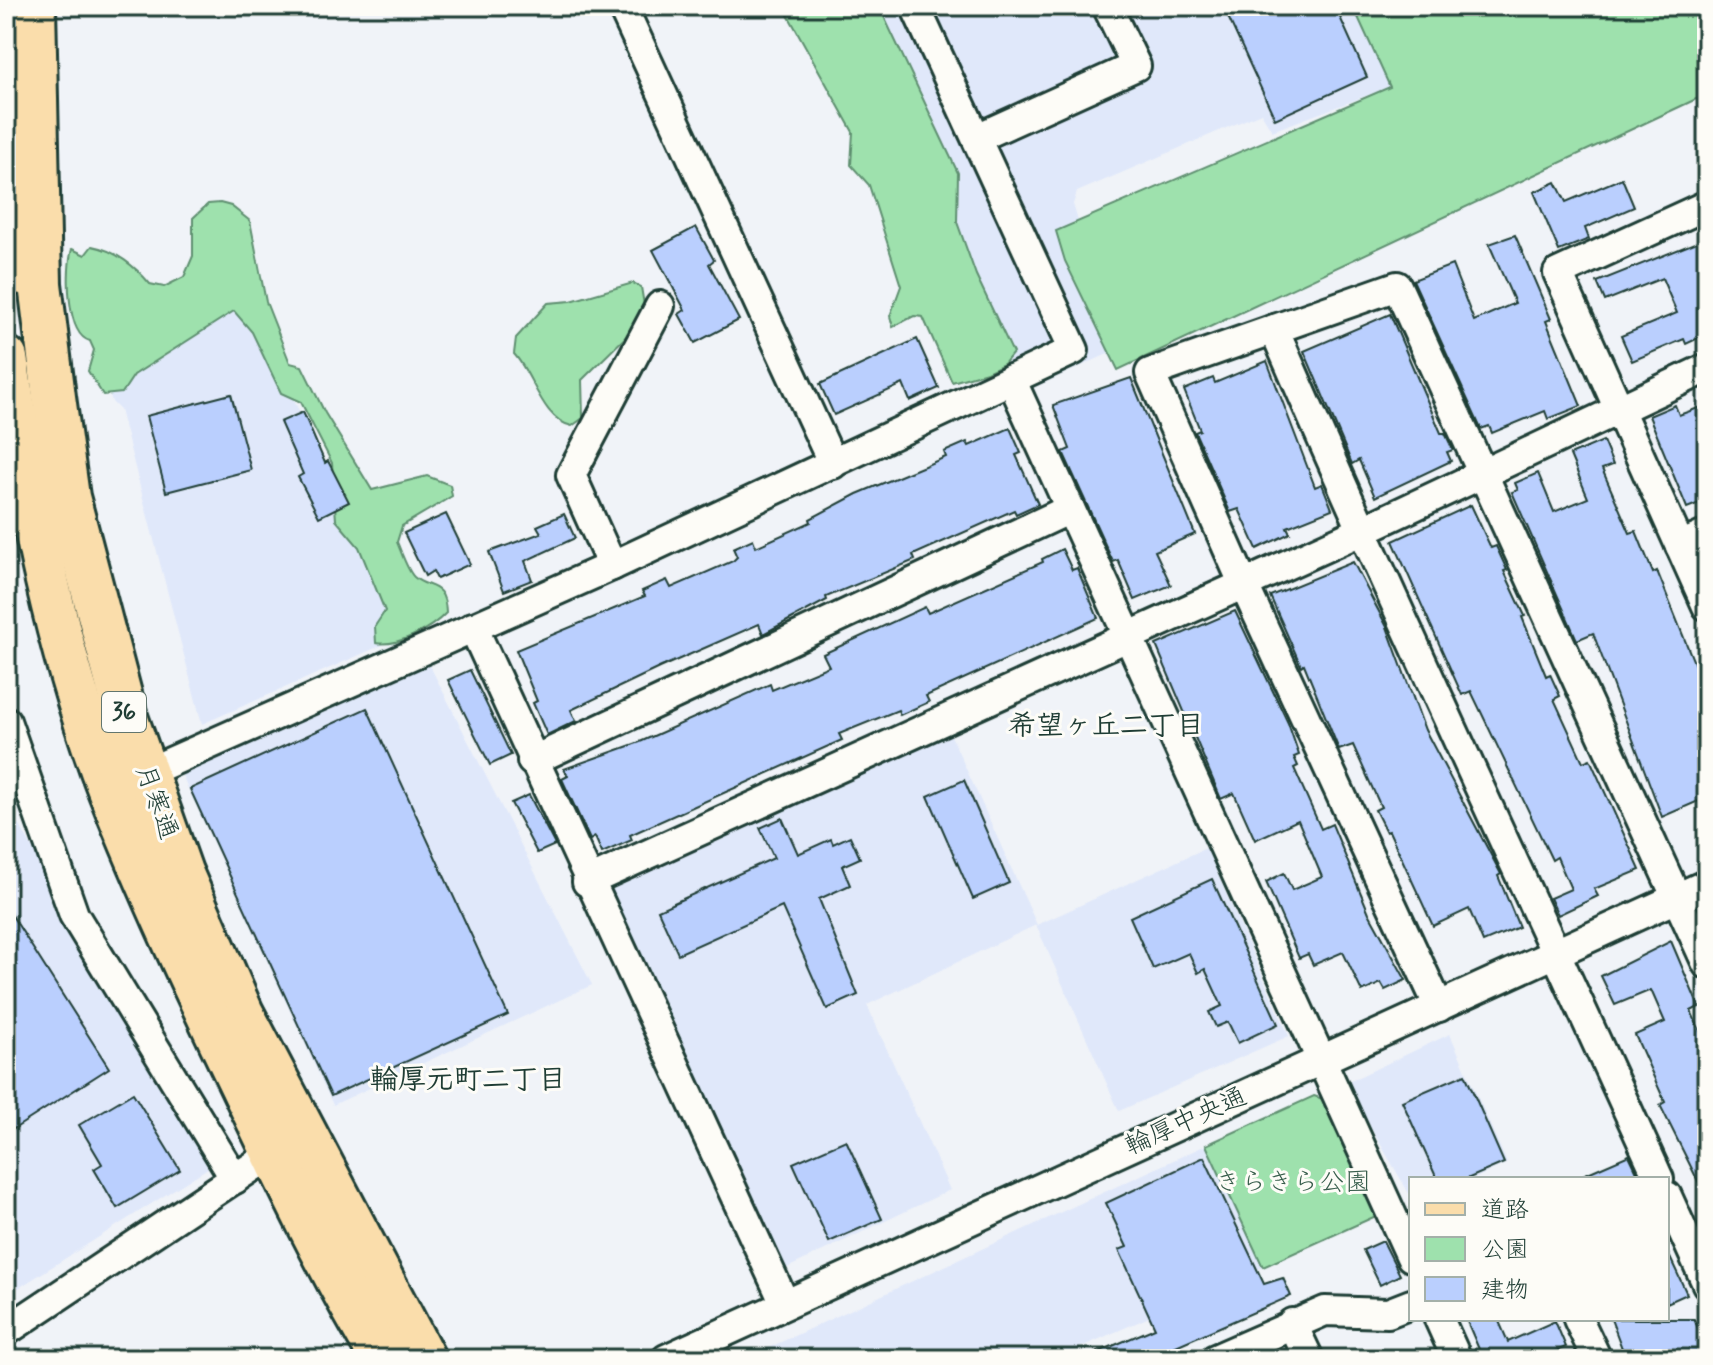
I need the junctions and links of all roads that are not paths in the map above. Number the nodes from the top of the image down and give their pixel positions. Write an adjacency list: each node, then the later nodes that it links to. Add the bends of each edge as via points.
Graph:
1 (9, 6): 27 (main road, via 18,228 34,388 53,505)
2 (34, 6): 27 (highway, 月寒通 / 36, via 40,284 68,497 122,703)
3 (622, 6): 14 (street)
4 (915, 6): 6 (street)
5 (1107, 6): 6 (street, via 1136,66)
6 (977, 138): 12 (street, via 1074,350)
7 (1707, 205): 13 (street, via 1558,273)
8 (660, 306): 20 (street, via 571,475)
9 (1274, 329): 15 (street, via 1397,286); 17 (street); 21 (street, via 1150,373)
10 (6, 358): 27 (highway, 月寒通 / 36, via 23,471 66,654)
11 (1707, 368): 13 (street)
12 (1011, 379): 14 (street); 16 (street)
13 (1616, 409): 15 (street); 19 (street)
14 (833, 464): 20 (street)
15 (1482, 471): 17 (street); 30 (street)
16 (1070, 509): 24 (street); 26 (street)
17 (1361, 531): 21 (street); 31 (street)
18 (1707, 534): 19 (street)
19 (1680, 546): 22 (street)
20 (612, 566): 23 (street)
21 (1243, 583): 24 (street); 33 (street)
22 (1707, 606)
23 (473, 627): 26 (street); 27 (street)
24 (1128, 636): 28 (street); 34 (street)
25 (6, 721): 37 (street, via 74,915)
26 (532, 761): 28 (street)
27 (128, 781): 35 (highway, 月寒通 / 36, via 193,986); 48 (highway, 月寒通 / 36, via 181,872 242,1013)
28 (587, 882): 41 (street)
29 (1707, 884): 30 (street, 輪厚中央通)
30 (1678, 897): 31 (street, 輪厚中央通); 32 (street)
31 (1557, 953): 33 (street, 輪厚中央通); 36 (street)
32 (1707, 964)
33 (1439, 1007): 34 (street, 輪厚中央通)
34 (1320, 1061): 39 (street); 41 (street, 輪厚中央通)
35 (273, 1153): 37 (street); 47 (highway, 月寒通 / 36, via 337,1284)
36 (1658, 1177)
37 (235, 1179): 46 (street)
38 (1669, 1200): 40 (street)
39 (1409, 1253)
40 (1707, 1284)
41 (785, 1304): 49 (street, 輪厚中央通)
42 (1409, 1305): 45 (street, via 1388,1313 1325,1311)
43 (1440, 1321): 52 (street)
44 (1579, 1321): 53 (street)
45 (1292, 1323): 50 (street); 51 (street)
46 (6, 1331)
47 (382, 1359)
48 (424, 1359)
49 (666, 1359)
50 (1215, 1359)
51 (1309, 1359)
52 (1457, 1359)
53 (1597, 1359)

